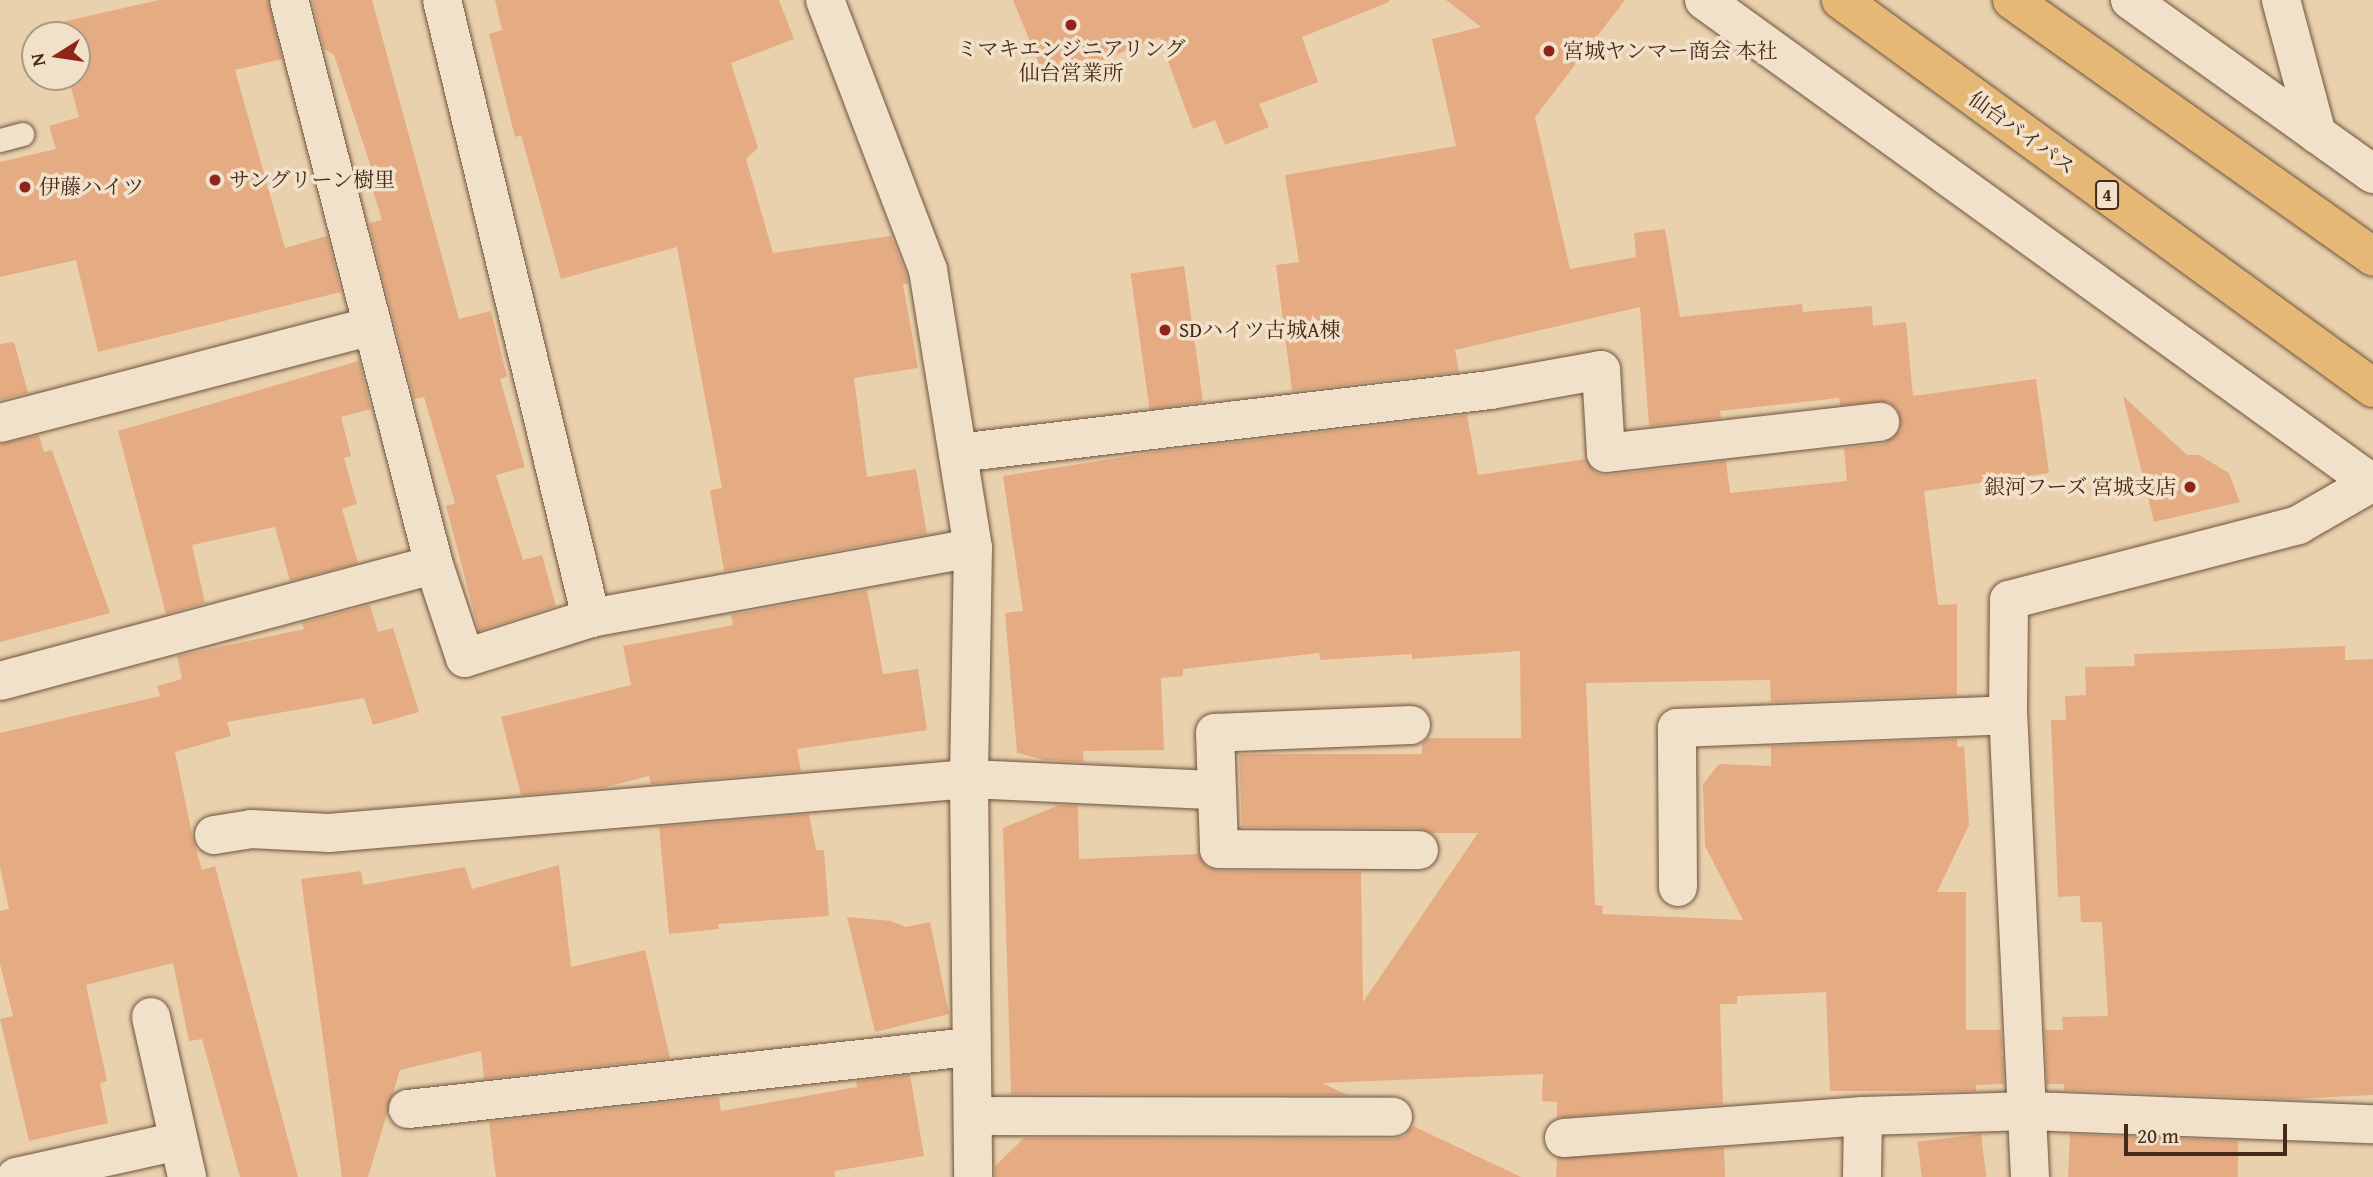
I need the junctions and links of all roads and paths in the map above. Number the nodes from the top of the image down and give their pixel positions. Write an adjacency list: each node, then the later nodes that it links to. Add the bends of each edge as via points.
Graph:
1 (289, 0): 14 (street)
2 (442, 0): 22 (street)
3 (825, 0): 18 (street, via 928,270)
4 (1704, 0): 19 (street)
5 (1841, 0): 15 (highway, 仙台バイパス / 4)
6 (2012, 0): 13 (highway)
7 (2130, 0): 10 (street)
8 (2281, 0): 10 (street)
9 (22, 134): 11 (lane)
10 (2317, 134): 12 (street)
11 (0, 140)
12 (2373, 174)
13 (2373, 257)
14 (373, 326): 17 (street); 21 (street)
15 (2373, 388)
16 (1880, 422): 18 (street, via 1606,453 1601,370 1490,390)
17 (0, 423)
18 (958, 453): 20 (street)
19 (2372, 484): 24 (street, via 2298,525 2009,600)
20 (973, 548): 22 (street); 26 (street)
21 (434, 565): 22 (street, via 466,658); 23 (street)
22 (591, 618)
23 (0, 681)
24 (2008, 715): 30 (street, via 1677,728); 34 (street)
25 (1411, 725): 27 (street, via 1216,733)
26 (969, 779): 27 (street); 28 (street, via 329,833 251,829); 32 (street)
27 (1215, 790): 29 (street, via 1219,849)
28 (214, 835)
29 (1419, 850)
30 (1678, 887)
31 (151, 1017): 40 (street)
32 (969, 1047): 33 (street); 35 (street)
33 (408, 1109)
34 (2030, 1111): 36 (street); 38 (street); 44 (street)
35 (973, 1116): 37 (street); 42 (street)
36 (1863, 1116): 39 (street); 43 (street)
37 (1393, 1117)
38 (2373, 1124)
39 (1564, 1138)
40 (183, 1159): 41 (street)
41 (16, 1177)
42 (973, 1177)
43 (1862, 1177)
44 (2030, 1177)

